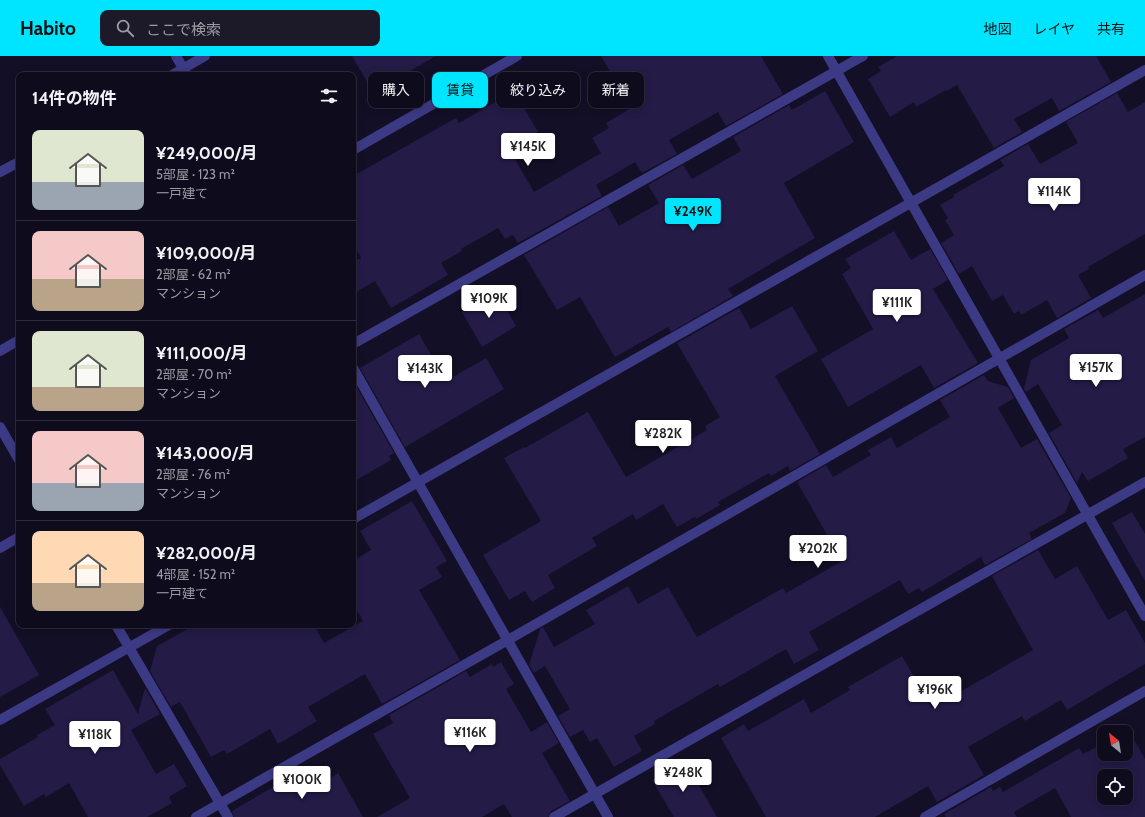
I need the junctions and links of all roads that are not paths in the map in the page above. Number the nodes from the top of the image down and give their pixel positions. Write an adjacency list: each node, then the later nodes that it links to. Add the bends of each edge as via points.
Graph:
1 (176, 56): 7 (street)
2 (205, 56): 7 (street)
3 (517, 56): 9 (street)
4 (828, 56): 8 (street)
5 (863, 56): 8 (street)
6 (1145, 70): 12 (street)
7 (185, 72)
8 (836, 72): 12 (street); 15 (street)
9 (356, 148)
10 (16, 164): 11 (street)
11 (0, 172)
12 (910, 203): 17 (street); 21 (street)
13 (1145, 276): 17 (street)
14 (16, 342): 16 (street)
15 (356, 342)
16 (0, 351)
17 (999, 359): 23 (street); 30 (street)
18 (356, 373): 21 (street)
19 (0, 427): 20 (street)
20 (16, 455)
21 (418, 482): 24 (street); 30 (street)
22 (1145, 482): 23 (street)
23 (1087, 514): 27 (street); 34 (street)
24 (356, 517)
25 (16, 540): 26 (street)
26 (0, 548)
27 (1145, 616)
28 (118, 628): 31 (street)
29 (164, 628): 31 (street)
30 (508, 640): 34 (street); 35 (street)
31 (129, 648): 33 (street); 35 (street)
32 (1145, 691): 40 (street)
33 (0, 720)
34 (595, 794): 38 (street); 39 (street)
35 (220, 803): 36 (street); 37 (street)
36 (196, 817)
37 (228, 817)
38 (554, 817)
39 (608, 817)
40 (925, 817)

